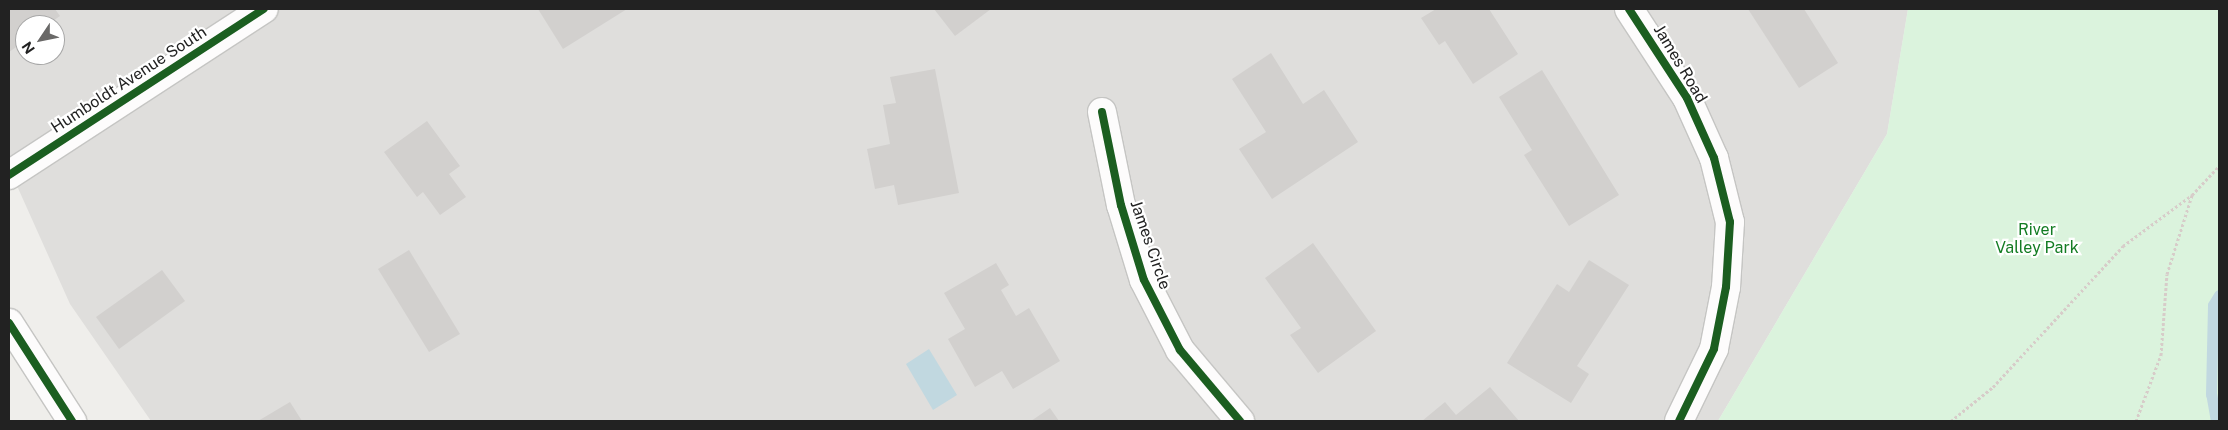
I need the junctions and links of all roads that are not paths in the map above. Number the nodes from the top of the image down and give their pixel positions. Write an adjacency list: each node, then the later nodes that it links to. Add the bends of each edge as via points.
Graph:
1 (264, 9): 4 (street, Humboldt Avenue South)
2 (1629, 9): 8 (street, James Road, via 1687,98 1714,158 1730,222 1726,287 1714,349)
3 (1102, 112): 7 (street, James Circle, via 1121,205 1144,280 1180,350)
4 (9, 175)
5 (9, 323): 6 (street)
6 (72, 421)
7 (1240, 421)
8 (1679, 421)

